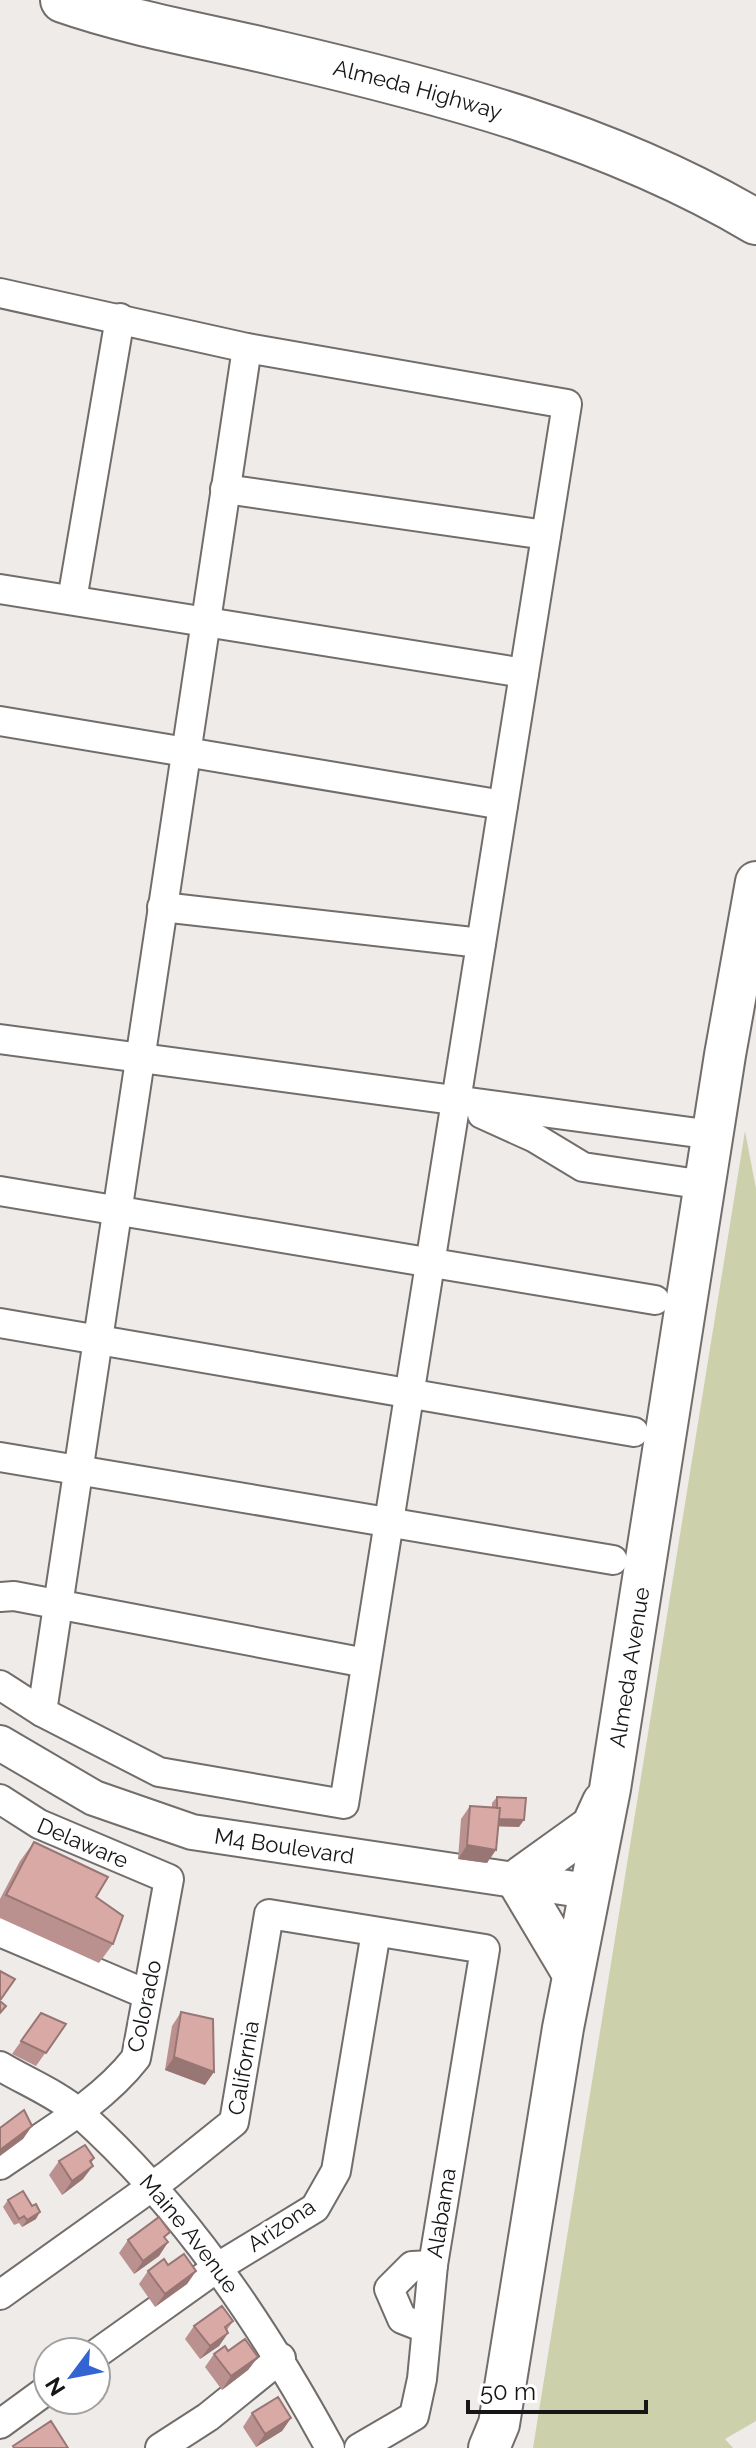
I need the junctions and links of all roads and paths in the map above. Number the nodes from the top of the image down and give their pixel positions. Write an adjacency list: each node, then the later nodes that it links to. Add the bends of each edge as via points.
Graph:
1 (63, 0): 2 (highway, Almeda Highway, via 484,106 606,150)
2 (756, 222)
3 (0, 293): 4 (street)
4 (120, 318): 5 (street); 9 (street)
5 (247, 348): 6 (street); 7 (street, via 567,404)
6 (225, 489): 7 (street); 10 (street)
7 (546, 535): 11 (street)
8 (0, 589): 9 (street)
9 (72, 600): 10 (street)
10 (206, 621): 11 (street); 13 (street)
11 (524, 673): 14 (street)
12 (0, 721): 13 (street)
13 (186, 752): 14 (street); 16 (street)
14 (503, 805): 17 (street)
15 (756, 882): 21 (main road, Almeda Avenue)
16 (162, 907): 17 (street); 19 (street)
17 (481, 943): 20 (street)
18 (0, 1039): 19 (street)
19 (140, 1058): 20 (street); 24 (street)
20 (456, 1102): 21 (street); 22 (street, via 583,1167); 25 (street)
21 (713, 1135): 22 (main road, Almeda Avenue)
22 (705, 1185): 41 (main road, Almeda Avenue)
23 (0, 1191): 24 (street)
24 (117, 1210): 25 (street); 28 (street)
25 (430, 1262): 26 (street); 29 (street)
26 (655, 1300)
27 (0, 1323): 28 (street)
28 (98, 1340): 29 (street); 32 (street)
29 (409, 1393): 30 (street); 33 (street)
30 (634, 1432)
31 (0, 1457): 32 (street)
32 (78, 1470): 33 (street); 36 (street)
33 (389, 1522): 34 (street); 37 (street)
34 (613, 1560)
35 (0, 1597): 36 (street)
36 (58, 1604): 37 (street); 39 (street)
37 (366, 1663): 39 (street, via 344,1804 159,1772)
38 (0, 1685): 39 (street)
39 (42, 1712)
40 (0, 1743): 44 (street, M4 Boulevard, via 94,1798 192,1832)
41 (610, 1789): 44 (main road, via 592,1826); 45 (main road, Almeda Avenue)
42 (0, 1799): 43 (street, Delaware, via 39,1824)
43 (169, 1879): 49 (street, Colorado)
44 (517, 1880): 45 (street, M4 Boulevard); 48 (main road)
45 (588, 1891): 48 (main road, Almeda Avenue)
46 (0, 1932): 49 (street)
47 (376, 1932): 53 (street, California, via 269,1914 234,2122); 54 (street, Alabama, via 485,1949); 55 (street, Arizona, via 336,2171 328,2190 315,2208)
48 (573, 1974): 65 (main road, Almeda Avenue, via 499,2424)
49 (146, 1994): 51 (street, Colorado, via 136,2058)
50 (0, 2066): 51 (street, Maine Avenue)
51 (77, 2111): 52 (street, Colorado); 53 (street, Maine Avenue)
52 (0, 2165)
53 (149, 2187): 55 (street, Maine Avenue); 56 (street, California)
54 (433, 2265): 57 (street, Alabama); 57 (street, via 412,2266 389,2289 402,2319)
55 (218, 2267): 58 (street, Arizona); 59 (street, Maine Avenue)
56 (0, 2295)
57 (425, 2328): 64 (street, Alabama, via 414,2416)
58 (112, 2343)
59 (281, 2358): 62 (street); 63 (street, Maine Avenue)
60 (32, 2401): 61 (street)
61 (0, 2424)
62 (160, 2448)
63 (330, 2448)
64 (359, 2448)
65 (489, 2448)

